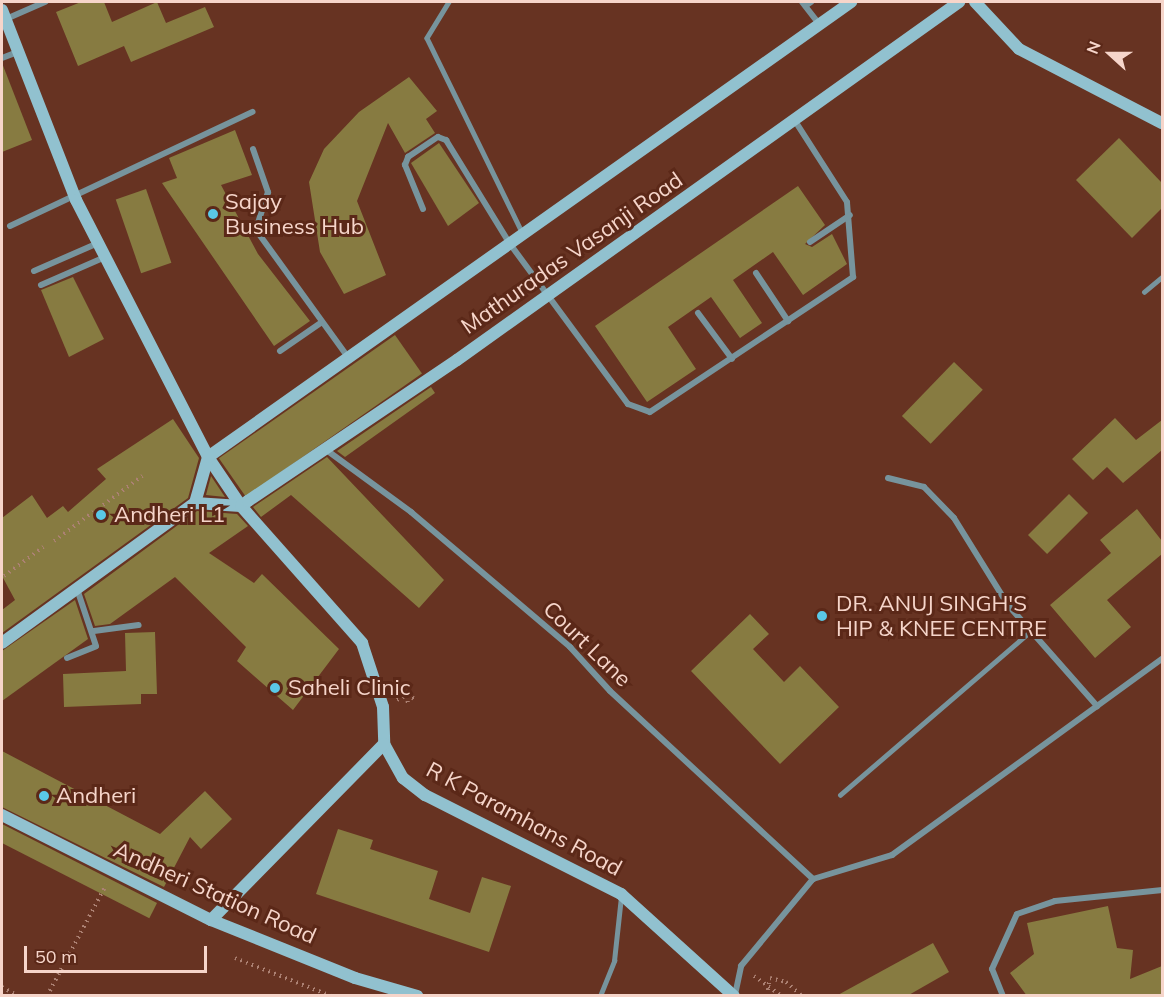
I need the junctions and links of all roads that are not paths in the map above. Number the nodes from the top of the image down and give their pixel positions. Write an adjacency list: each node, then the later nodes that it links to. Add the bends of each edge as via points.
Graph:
1 (45, 2): 7 (street)
2 (449, 2): 19 (lane, via 427,38)
3 (851, 2): 8 (main road, Mathuradas Vasanji Road)
4 (960, 2): 12 (main road, Mathuradas Vasanji Road)
5 (975, 2): 13 (main road, via 1019,49)
6 (806, 3): 8 (street)
7 (3, 15): 9 (main road, R K Paramhans Road)
8 (819, 24): 19 (main road, Mathuradas Vasanji Road)
9 (18, 52): 10 (street); 15 (main road, R K Paramhans Road)
10 (2, 58)
11 (252, 112): 15 (street)
12 (795, 121): 17 (street); 29 (main road, Mathuradas Vasanji Road)
13 (1162, 123)
14 (253, 149): 32 (street, via 268,192 256,230)
15 (76, 200): 18 (street); 21 (main road, R K Paramhans Road)
16 (423, 209): 22 (street, via 405,165 408,157 438,137 446,140)
17 (850, 215): 20 (street); 31 (street, via 853,278)
18 (10, 226)
19 (524, 235): 22 (main road, Mathuradas Vasanji Road)
20 (810, 242)
21 (98, 243): 23 (main road, R K Paramhans Road); 24 (street)
22 (510, 244): 29 (street); 34 (main road, Mathuradas Vasanji Road)
23 (105, 257): 27 (street); 37 (main road, R K Paramhans Road)
24 (34, 271)
25 (756, 273): 31 (street)
26 (1162, 277): 28 (lane)
27 (41, 285)
28 (1144, 292)
29 (547, 296): 35 (street, via 638,411 650,412); 36 (main road, Mathuradas Vasanji Road)
30 (698, 313): 35 (street)
31 (788, 321): 35 (street)
32 (322, 322): 33 (street); 34 (street)
33 (280, 351)
34 (349, 358): 37 (main road, Mathuradas Vasanji Road)
35 (732, 359)
36 (325, 449): 40 (main road, Mathuradas Vasanji Road); 52 (street, Court Lane, via 411,512 570,646 610,692)
37 (208, 457): 39 (main road); 40 (main road, R K Paramhans Road)
38 (888, 478): 43 (street, via 924,487 946,510 981,554 1008,605)
39 (195, 503): 40 (main road); 41 (main road)
40 (241, 506): 49 (main road, R K Paramhans Road, via 362,643 383,707)
41 (78, 589): 44 (street); 45 (main road)
42 (139, 625): 44 (street)
43 (1032, 630): 48 (street); 50 (lane)
44 (94, 631): 46 (street, via 93,650)
45 (2, 643)
46 (67, 658)
47 (1162, 659): 48 (street)
48 (1097, 706): 52 (street, via 892,855)
49 (384, 744): 54 (main road, R K Paramhans Road, via 404,778 425,795); 55 (main road)
50 (840, 795)
51 (2, 815): 55 (main road, Andheri Station Road)
52 (813, 879): 58 (street, via 741,966)
53 (1162, 890): 59 (street, via 1055,901 1017,914 992,969)
54 (621, 894): 57 (lane, via 614,961); 58 (main road, R K Paramhans Road)
55 (211, 920): 56 (main road, Andheri Station Road, via 355,978)
56 (417, 996)
57 (600, 996)
58 (734, 996)
59 (1003, 996)

